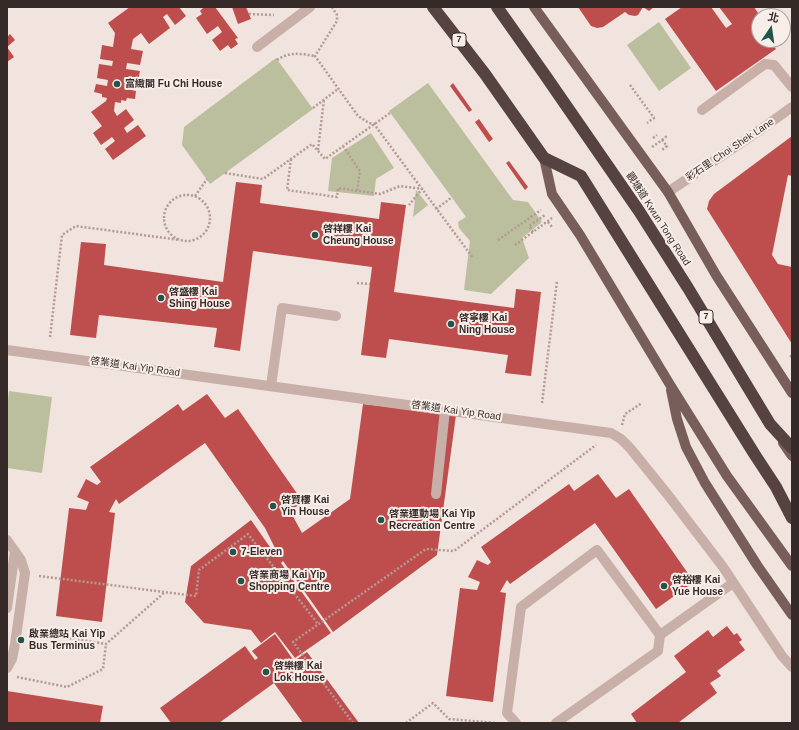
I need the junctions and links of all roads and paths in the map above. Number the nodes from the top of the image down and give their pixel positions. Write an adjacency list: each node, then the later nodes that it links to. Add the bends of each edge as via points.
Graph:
1 (310, 7): 8 (street)
2 (332, 7): 9 (path, via 337,15 337,21)
3 (433, 7): 29 (highway, 7, via 485,74)
4 (497, 7): 60 (highway, 觀塘道 Kwun Tong Road / 7, via 639,211)
5 (534, 7): 35 (main road, 觀塘道 Kwun Tong Road)
6 (249, 14): 7 (path)
7 (276, 16)
8 (257, 47)
9 (315, 56): 10 (path, via 293,53); 13 (path)
10 (277, 60)
11 (630, 85): 19 (path, via 654,118)
12 (792, 87): 17 (street, via 774,65 765,64)
13 (338, 89): 14 (path); 20 (path, via 358,116)
14 (324, 99): 16 (path); 27 (path)
15 (792, 107): 35 (street, 彩石里 Choi Shek Lane)
16 (313, 108)
17 (702, 110)
18 (390, 114): 20 (path)
19 (647, 122)
20 (374, 124): 25 (path); 33 (path)
21 (656, 135): 23 (path)
22 (668, 135): 24 (path)
23 (653, 138)
24 (662, 140)
25 (343, 146): 27 (path, via 325,159); 34 (path, via 360,171)
26 (667, 146): 28 (path)
27 (318, 150): 30 (path, via 312,144)
28 (662, 150)
29 (544, 158): 54 (main road, via 552,194 580,235); 64 (highway, 7, via 581,176)
30 (291, 159): 31 (path, via 263,179); 34 (path, via 287,190 337,197 338,188)
31 (225, 173)
32 (207, 179): 36 (path)
33 (422, 189): 34 (path, via 400,186 380,194); 38 (path); 39 (path)
34 (357, 191)
35 (668, 192): 56 (main road, 觀塘道 Kwun Tong Road, via 716,275)
36 (195, 196): 44 (path, via 204,201 208,208 210,223 202,236 195,240); 44 (path, via 183,195 175,198 166,209 164,224 168,231)
37 (452, 198): 39 (path)
38 (409, 205)
39 (436, 209): 47 (path)
40 (541, 210): 45 (path)
41 (544, 216): 43 (path, via 529,226)
42 (552, 227): 43 (path, via 547,222)
43 (533, 232): 46 (path)
44 (180, 240): 52 (path, via 76,226 62,235)
45 (498, 240)
46 (515, 245)
47 (473, 258)
48 (557, 281): 57 (path)
49 (357, 283): 50 (path)
50 (370, 284)
51 (336, 316): 55 (street, via 282,308)
52 (50, 337)
53 (7, 350): 55 (street, 啓業道 Kai Yip Road)
54 (669, 383): 70 (main road, via 727,476); 75 (main road, via 686,447 705,483)
55 (271, 386): 59 (street, 啓業道 Kai Yip Road)
56 (792, 393)
57 (542, 403)
58 (642, 403): 61 (path, via 625,414 623,424)
59 (446, 410): 61 (street, 啓業道 Kai Yip Road); 65 (street)
60 (770, 424): 62 (highway, 觀塘道 Kwun Tong Road / 7); 63 (main road)
61 (611, 434): 72 (street, 啓業道 Kai Yip Road, via 630,448); 76 (path, via 454,551 426,549)
62 (792, 448)
63 (792, 456)
64 (776, 487): 66 (main road); 67 (highway, 7)
65 (436, 494)
66 (792, 504)
67 (792, 518)
68 (7, 540): 69 (street)
69 (15, 551): 74 (street); 81 (street, via 25,573 15,644)
70 (792, 566)
71 (33, 575): 73 (path)
72 (733, 583): 78 (street); 80 (street, 啓業道 Kai Yip Road)
73 (165, 592): 76 (path, via 196,596 199,570 248,534); 79 (path)
74 (7, 608)
75 (792, 615)
76 (318, 624): 83 (path, via 293,642)
77 (25, 631): 79 (path)
78 (660, 635): 86 (street, via 597,550 521,607 507,713); 87 (street, via 658,651)
79 (106, 644): 82 (path, via 102,669 67,687)
80 (792, 667)
81 (7, 668)
82 (15, 677)
83 (353, 723)
84 (406, 723): 85 (path, via 433,703 449,719)
85 (500, 723)
86 (516, 723)
87 (556, 723)

